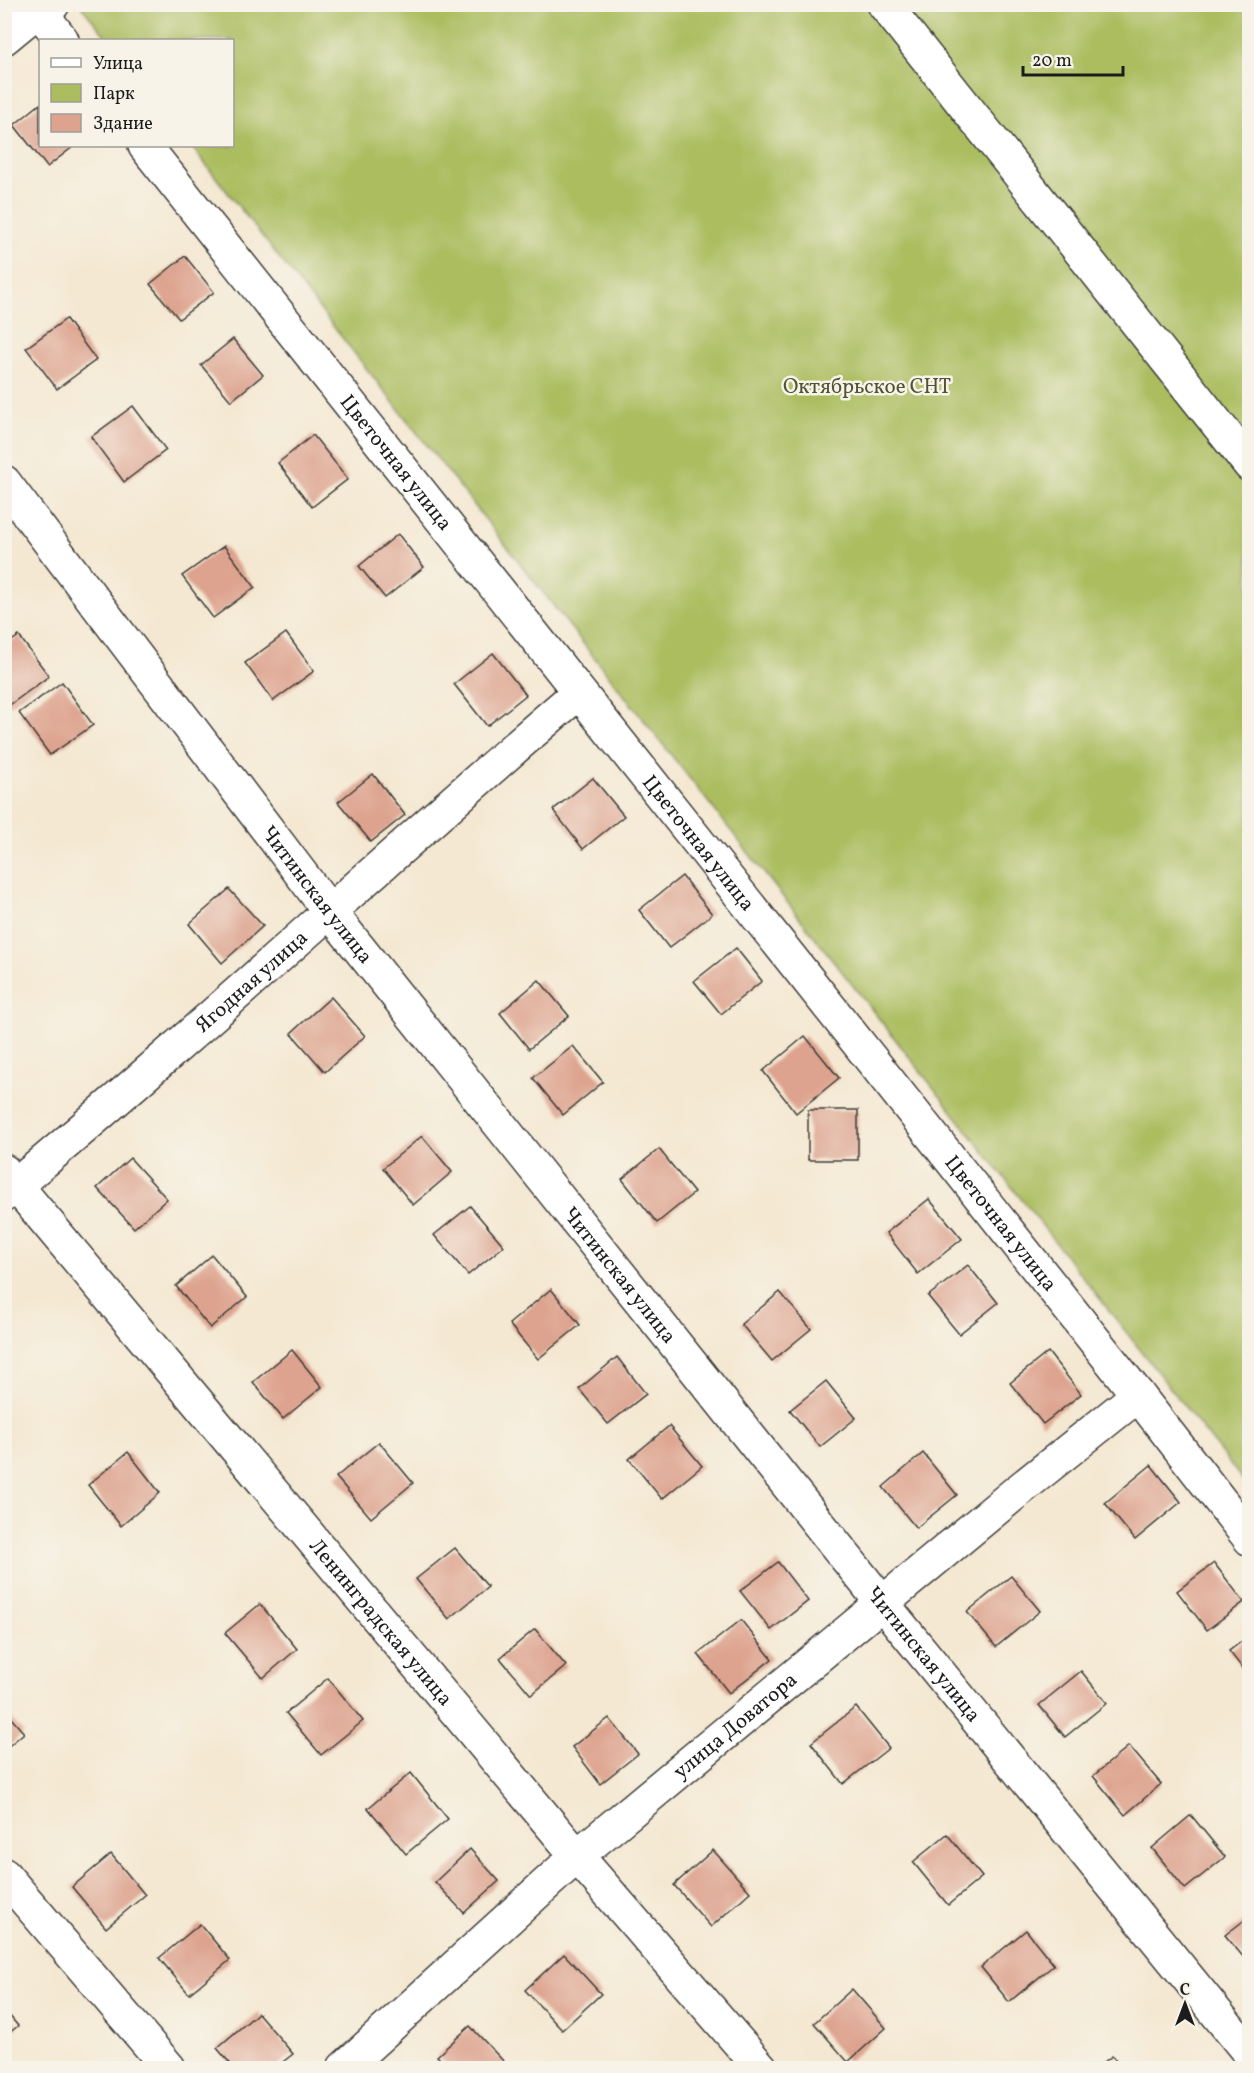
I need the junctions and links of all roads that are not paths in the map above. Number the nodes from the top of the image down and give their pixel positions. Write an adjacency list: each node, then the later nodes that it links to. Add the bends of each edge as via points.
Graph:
1 (884, 4): 6 (street)
2 (42, 6): 3 (street); 4 (street)
3 (4, 38)
4 (61, 39)
5 (146, 147): 8 (street, Цветочная улица)
6 (1250, 465)
7 (4, 482): 9 (street, Читинская улица)
8 (578, 693): 9 (street, Ягодная улица, via 450,802); 11 (street, Цветочная улица)
9 (330, 912): 10 (street, Ягодная улица); 13 (street, Читинская улица)
10 (8, 1184): 14 (street, Ленинградская улица)
11 (1138, 1395): 12 (street, Цветочная улица); 13 (street, улица Доватора)
12 (1250, 1539)
13 (883, 1604): 14 (street, улица Доватора); 16 (street, Читинская улица)
14 (577, 1856): 18 (street, улица Доватора); 19 (street, Ленинградская улица)
15 (4, 1875): 17 (street)
16 (1250, 2054)
17 (169, 2068)
18 (344, 2068)
19 (761, 2068)

